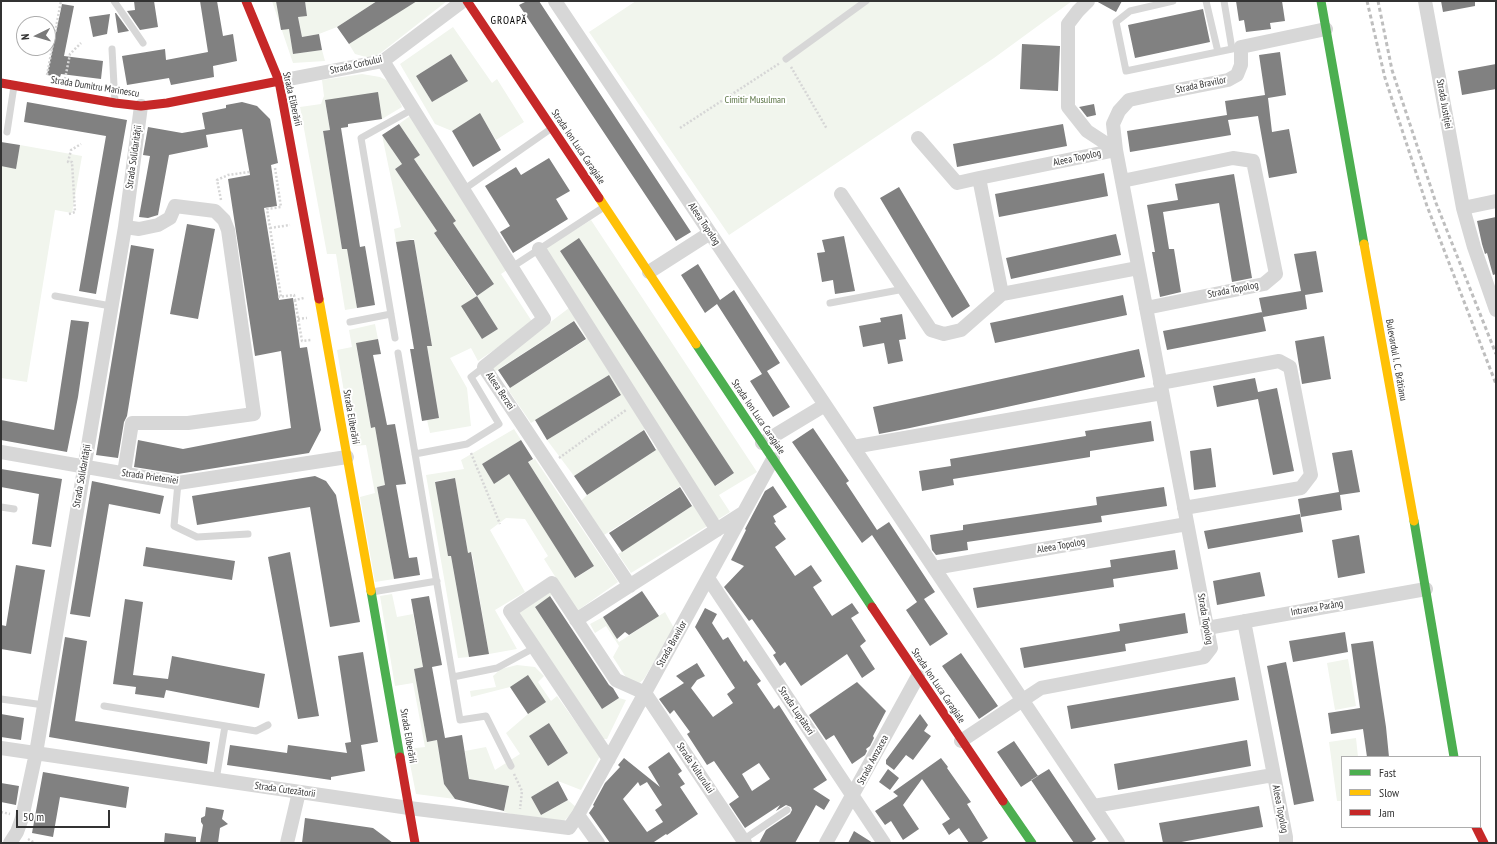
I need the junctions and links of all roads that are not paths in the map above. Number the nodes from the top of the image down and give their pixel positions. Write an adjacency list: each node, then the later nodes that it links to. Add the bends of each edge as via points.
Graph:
1 (114, 1): 14 (lane)
2 (246, 1): 20 (street, Strada Eliberării)
3 (462, 1): 19 (street, Strada Corbului)
4 (468, 1): 26 (street, Strada Ion Luca Caragiale)
5 (554, 1): 38 (street, Aleea Topolog)
6 (866, 1): 18 (lane)
7 (1088, 1): 29 (street, Aleea Topolog, via 1068,24 1068,107 1087,131)
8 (1173, 1): 17 (lane, via 1130,10 1116,22 1126,71)
9 (1206, 1): 17 (lane)
10 (1224, 1): 15 (lane)
11 (1321, 1): 13 (street, Bulevardul I. C. Brătianu)
12 (1425, 1): 36 (street, Strada Justiției)
13 (1326, 29): 15 (street); 77 (street, Bulevardul I. C. Brătianu)
14 (143, 43)
15 (1236, 48): 17 (lane); 29 (street, Strada Bravilor, via 1241,65 1237,75 1228,80 1129,100 1113,124)
16 (112, 49): 23 (lane)
17 (1218, 52)
18 (786, 59)
19 (383, 61): 20 (street, Strada Corbului); 25 (street, Aleea Berzei)
20 (279, 81): 24 (street, Strada Dumitru Marinescu); 61 (street, Strada Eliberării)
21 (1, 83): 22 (street, Strada Dumitru Marinescu)
22 (14, 85): 23 (street, Strada Dumitru Marinescu); 27 (lane)
23 (115, 103): 24 (street, Strada Dumitru Marinescu)
24 (141, 106): 37 (street, Strada Solidarității)
25 (413, 109): 32 (street, Aleea Berzei); 50 (lane, via 361,138)
26 (552, 128): 32 (lane); 35 (street, Strada Ion Luca Caragiale)
27 (7, 132)
28 (918, 138): 30 (street, Aleea Topolog, via 957,183)
29 (1116, 150): 30 (street, Aleea Topolog); 31 (street, Strada Topolog)
30 (979, 178): 44 (street)
31 (1122, 181): 41 (street, Strada Topolog); 48 (street, Strada Topolog, via 1233,158 1253,161 1276,274 1264,284)
32 (464, 190): 40 (street, Aleea Berzei)
33 (841, 194): 43 (street)
34 (1496, 201): 36 (street)
35 (604, 206): 39 (lane); 42 (street, Strada Ion Luca Caragiale)
36 (1463, 208): 49 (street, Strada Justiției)
37 (125, 227): 47 (street, Strada Solidarității); 64 (street, via 139,230 158,225 170,218 175,206 215,211 224,220 228,230 254,414 188,423 132,423)
38 (710, 233): 42 (street); 56 (street, Aleea Topolog)
39 (539, 249): 40 (lane); 71 (street)
40 (512, 267): 54 (street, Aleea Berzei, via 544,319)
41 (1138, 268): 44 (street); 48 (street, Strada Topolog)
42 (648, 272): 57 (street, Strada Ion Luca Caragiale)
43 (904, 289): 44 (street, via 931,330 944,334 961,330); 46 (lane)
44 (1002, 294)
45 (55, 296): 47 (lane)
46 (830, 303)
47 (111, 306): 63 (street, Strada Solidarității)
48 (1146, 308): 55 (street, Strada Topolog)
49 (1496, 310)
50 (391, 314): 51 (lane); 52 (lane)
51 (350, 322)
52 (395, 338)
53 (398, 353): 60 (lane)
54 (484, 367): 60 (lane, via 471,377 499,424 467,444); 76 (street, Aleea Berzei)
55 (1161, 388): 58 (street); 67 (street, Strada Topolog); 67 (street, via 1280,361 1290,367 1312,475 1301,488)
56 (825, 405): 57 (street); 58 (street, Aleea Topolog)
57 (762, 443): 62 (street, Strada Ion Luca Caragiale)
58 (853, 447): 73 (street, Aleea Topolog)
59 (1, 452): 63 (street, Strada Prieteniei)
60 (415, 454): 75 (lane)
61 (347, 457): 65 (street, Strada Prieteniei); 78 (street, Strada Eliberării)
62 (773, 459): 69 (street, Strada Bravilor); 83 (street, Strada Ion Luca Caragiale)
63 (84, 466): 64 (street, Strada Prieteniei); 88 (street, Strada Solidarității)
64 (124, 473): 65 (street, Strada Prieteniei)
65 (178, 483): 72 (lane, via 174,526 197,537)
66 (1, 507): 68 (lane)
67 (1184, 508): 70 (street, Strada Topolog)
68 (14, 509)
69 (744, 513): 71 (street); 74 (street, Strada Bravilor)
70 (1187, 524): 73 (street, Aleea Topolog); 81 (street, Strada Topolog)
71 (717, 530): 76 (street)
72 (248, 534)
73 (934, 568): 87 (street, Aleea Topolog)
74 (708, 578): 85 (street, Strada Bravilor); 101 (street, Strada Luptători)
75 (437, 581): 78 (lane); 84 (lane)
76 (630, 586): 79 (street)
77 (1426, 589): 80 (street, Intrarea Parâng); 95 (street, Bulevardul I. C. Brătianu)
78 (371, 593): 103 (street, Strada Eliberării)
79 (576, 620): 82 (street, via 552,583 510,611); 85 (street, via 616,680)
80 (1244, 620): 81 (street, Intrarea Parâng); 98 (street, Aleea Topolog)
81 (1207, 628): 87 (street, Strada Topolog, via 1211,648 1204,657 1041,688)
82 (534, 648): 84 (lane, via 497,668); 96 (street)
83 (918, 676): 92 (street, Strada Ion Luca Caragiale); 101 (street, Strada Amzacea)
84 (453, 677): 97 (lane, via 460,720 486,716)
85 (645, 693): 96 (street, Strada Bravilor); 109 (street, Strada Vulturului)
86 (1, 699): 88 (lane)
87 (1023, 701): 92 (street); 102 (street, Aleea Topolog)
88 (44, 705): 94 (street, Strada Solidarității)
89 (104, 706): 91 (lane)
90 (268, 725): 91 (lane, via 256,731)
91 (224, 726): 99 (lane)
92 (961, 741): 116 (street, Strada Ion Luca Caragiale)
93 (1, 748): 94 (street, Strada Cutezătorii)
94 (36, 753): 99 (street, Strada Cutezătorii); 110 (street, Strada Solidarității, via 22,818)
95 (1456, 756)
96 (609, 759): 105 (street, Strada Bravilor)
97 (510, 766)
98 (1273, 775): 102 (street, Aleea Topolog); 118 (street, Aleea Topolog)
99 (216, 780): 100 (street, Strada Cutezătorii)
100 (299, 792): 103 (street, Strada Cutezătorii); 111 (street)
101 (853, 796): 114 (street, Strada Amzacea); 115 (street, Strada Luptători)
102 (1094, 806): 117 (street, Aleea Topolog)
103 (409, 808): 106 (street, Strada Cutezătorii); 112 (street, Strada Eliberării)
104 (787, 810): 109 (lane)
105 (578, 815): 106 (street, Strada Bravilor); 113 (street)
106 (569, 828)
107 (1472, 828): 119 (street)
108 (1476, 828): 120 (street)
109 (744, 842)
110 (10, 843)
111 (287, 843)
112 (416, 843)
113 (598, 843)
114 (826, 843)
115 (884, 843)
116 (1032, 843)
117 (1118, 843)
118 (1286, 843)
119 (1476, 843)
120 (1484, 843)

